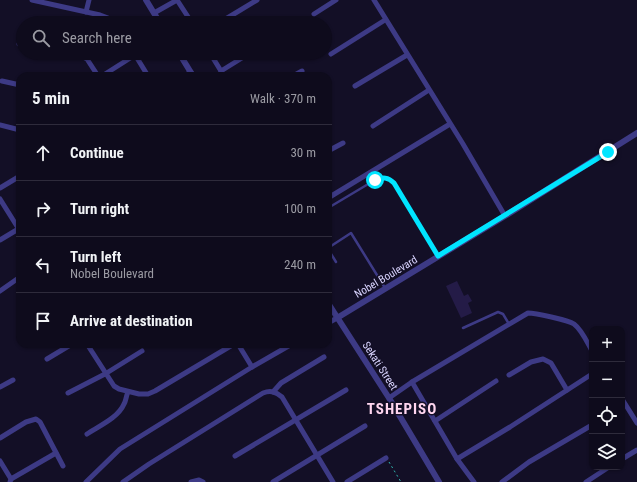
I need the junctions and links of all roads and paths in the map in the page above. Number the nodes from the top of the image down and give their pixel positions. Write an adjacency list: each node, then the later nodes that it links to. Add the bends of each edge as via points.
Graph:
1 (32, 0): 7 (street)
2 (89, 0): 9 (street)
3 (146, 0): 10 (street)
4 (177, 0): 10 (street); 14 (street)
5 (257, 0): 15 (street)
6 (374, 0): 16 (street)
7 (42, 1): 9 (street)
8 (333, 1): 11 (street)
9 (86, 12): 12 (street)
10 (154, 13): 13 (street)
11 (314, 14)
12 (102, 16)
13 (156, 16)
14 (187, 16)
15 (231, 16)
16 (385, 20): 17 (street); 18 (street)
17 (332, 53)
18 (407, 55): 33 (street); 34 (street)
19 (88, 60): 25 (street)
20 (126, 60): 26 (street)
21 (139, 60): 27 (street)
22 (183, 60): 28 (street)
23 (214, 60): 29 (street)
24 (241, 60): 30 (street)
25 (95, 72)
26 (108, 72)
27 (146, 72)
28 (191, 72)
29 (221, 72)
30 (225, 72)
31 (2, 81): 32 (street)
32 (16, 84)
33 (355, 86)
34 (429, 90): 35 (street); 36 (street)
35 (450, 124): 44 (street); 47 (street)
36 (373, 126)
37 (1, 127): 38 (street)
38 (16, 129)
39 (637, 133): 47 (street, Nobel Boulevard)
40 (343, 142): 41 (street)
41 (332, 149)
42 (16, 178): 43 (street)
43 (0, 188)
44 (332, 196)
45 (0, 199): 48 (street)
46 (332, 206): 53 (lane, via 375,180 387,178 394,183)
47 (505, 216): 53 (street, Nobel Boulevard)
48 (16, 223)
49 (16, 231): 50 (street)
50 (0, 240)
51 (332, 245): 56 (lane, via 351,233)
52 (332, 255): 54 (lane)
53 (438, 256): 56 (street, Nobel Boulevard)
54 (336, 262)
55 (16, 280): 57 (street)
56 (385, 288): 59 (street, Nobel Boulevard)
57 (0, 291)
58 (332, 310): 59 (street, Sekati Street)
59 (337, 318): 60 (street, Nobel Boulevard); 85 (street, Sekati Street)
60 (332, 321)
61 (509, 324): 62 (lane, via 503,314 498,312); 63 (street, via 531,313 570,322 579,329); 77 (street)
62 (463, 328)
63 (589, 345)
64 (65, 348): 71 (street)
65 (89, 348): 73 (street)
66 (227, 348): 82 (street, via 151,393)
67 (240, 348): 72 (street)
68 (285, 348): 72 (street)
69 (142, 351): 73 (street)
70 (324, 357): 83 (street, via 281,383)
71 (47, 359)
72 (252, 367): 105 (street, via 120,449)
73 (105, 374): 82 (street, via 114,386); 84 (street)
74 (509, 375): 81 (street, via 530,362 547,360)
75 (589, 376): 81 (street)
76 (13, 380): 79 (street)
77 (412, 382): 85 (street); 88 (street)
78 (496, 382): 88 (street)
79 (0, 388)
80 (346, 390): 87 (street)
81 (567, 390): 100 (street)
82 (128, 392): 92 (street, via 120,410)
83 (273, 392): 87 (street, via 282,398); 106 (street, via 263,393)
84 (68, 393)
85 (389, 398): 113 (street, Sekati Street)
86 (625, 407): 89 (street)
87 (296, 421): 96 (street); 97 (street)
88 (435, 421): 100 (street)
89 (637, 423)
90 (365, 426): 96 (street)
91 (589, 426): 115 (street, via 529,462)
92 (87, 434)
93 (0, 438): 95 (street, via 26,422 36,419)
94 (637, 450): 98 (street)
95 (56, 453): 102 (street); 104 (street)
96 (316, 455): 109 (street); 110 (street)
97 (235, 456)
98 (625, 457)
99 (386, 458): 111 (street); 112 (path)
100 (457, 459): 114 (street)
101 (0, 461): 104 (street)
102 (63, 466)
103 (604, 470): 116 (street)
104 (10, 480)
105 (86, 482)
106 (123, 482)
107 (191, 482): 108 (street)
108 (203, 482)
109 (273, 482)
110 (333, 482)
111 (347, 482)
112 (401, 482)
113 (439, 482)
114 (474, 482)
115 (502, 482)
116 (586, 482)

